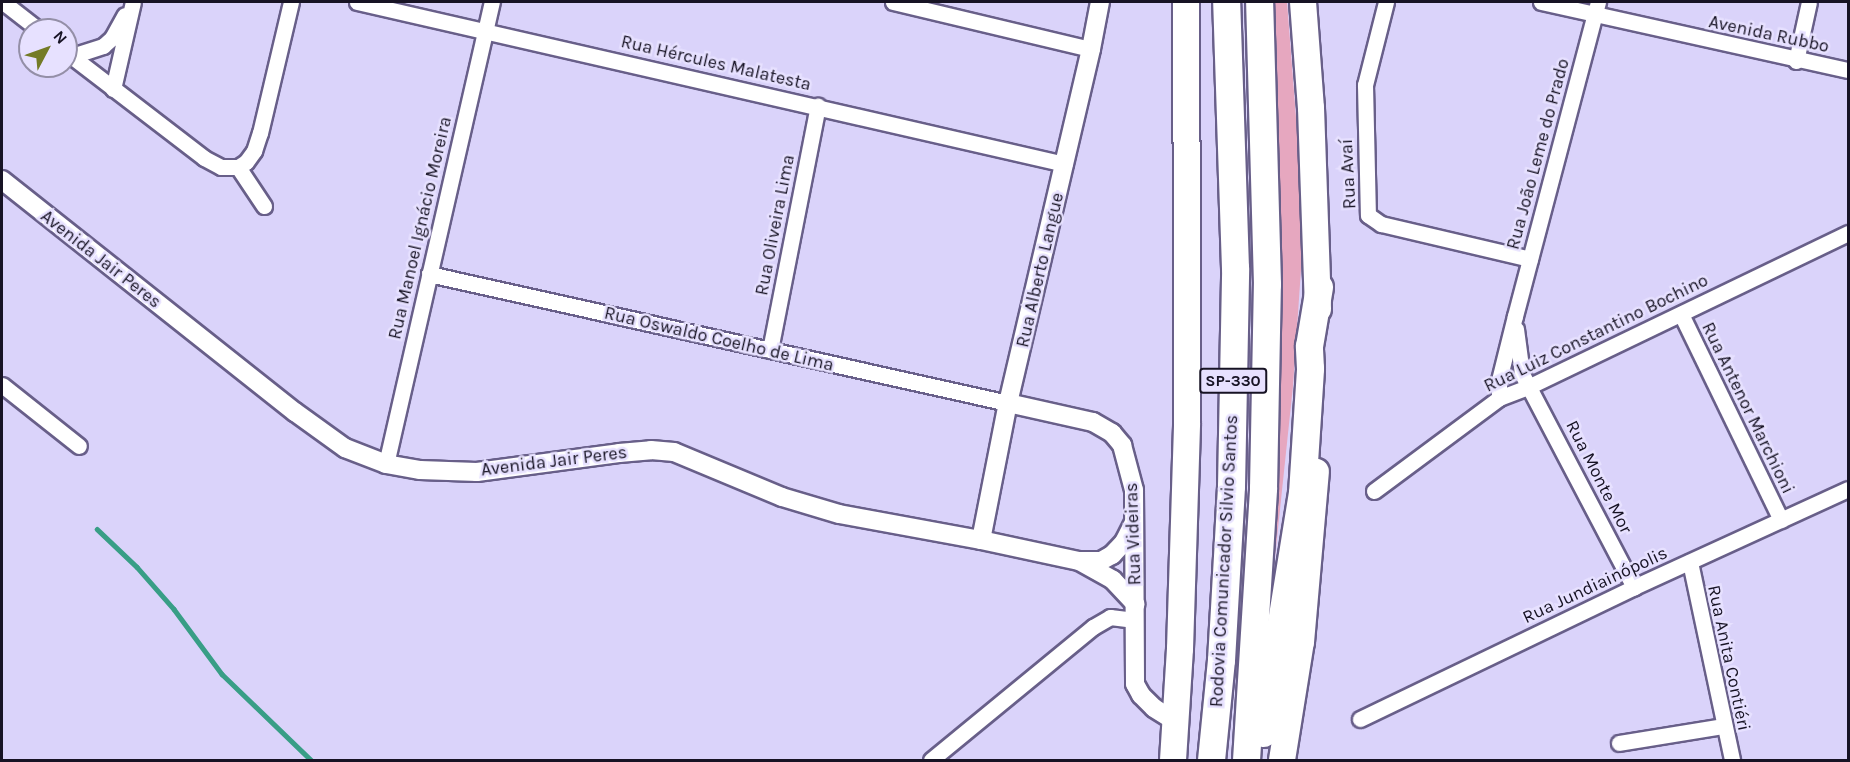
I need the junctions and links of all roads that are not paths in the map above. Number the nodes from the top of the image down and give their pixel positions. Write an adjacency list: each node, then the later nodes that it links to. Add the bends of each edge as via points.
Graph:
1 (3, 2): 16 (street)
2 (132, 2): 19 (street, via 112,38 97,49); 23 (street)
3 (291, 2): 26 (street, via 260,133 254,151)
4 (357, 2): 17 (street, Rua Hércules Malatesta)
5 (492, 2): 17 (street, Rua Manoel Ignácio Moreira)
6 (893, 2): 18 (street)
7 (1100, 2): 18 (street, Rua Alberto Langue)
8 (1186, 2): 52 (highway, via 1187,423)
9 (1226, 2): 58 (highway, Rodovia Comunicador Silvio Santos / SP-330, via 1234,314 1231,486)
10 (1259, 2): 59 (highway, Rodovia Comunicador Silvio Santos / SP-330, via 1267,284 1263,488)
11 (1303, 2): 32 (highway)
12 (1386, 2): 30 (street, Rua Avaí, via 1365,85 1368,215 1381,224)
13 (1541, 2): 15 (street, Avenida Rubbo)
14 (1809, 2): 21 (street)
15 (1596, 8): 21 (street, Avenida Rubbo); 30 (street, Rua João Leme do Prado)
16 (24, 18)
17 (486, 30): 24 (street, Rua Hércules Malatesta); 31 (street, Rua Manoel Ignácio Moreira)
18 (1091, 49): 25 (street, Rua Alberto Langue)
19 (78, 52)
20 (78, 61): 23 (street)
21 (1796, 61): 22 (street, Avenida Rubbo)
22 (1848, 70)
23 (113, 89): 26 (street, via 204,158 221,167)
24 (818, 106): 25 (street, Rua Hércules Malatesta); 35 (street, Rua Oliveira Lima)
25 (1065, 164): 39 (street, Rua Alberto Langue)
26 (238, 167): 28 (street)
27 (2, 180): 41 (street, Avenida Jair Peres, via 295,412 345,448)
28 (264, 206)
29 (1848, 233): 33 (street, Rua Luiz Constantino Bochino)
30 (1530, 259): 34 (street, Rua João Leme do Prado)
31 (429, 274): 35 (street, Rua Oswaldo Coelho de Lima); 41 (street, Rua Manoel Ignácio Moreira)
32 (1319, 287): 60 (highway, via 1309,346 1302,492); 61 (highway, via 1316,482 1301,642)
33 (1681, 314): 37 (street, Rua Luiz Constantino Bochino); 45 (street, Rua Antenor Marchioni)
34 (1515, 316): 37 (street, Rua João Leme do Prado, via 1522,374); 38 (street, Rua João Leme do Prado, via 1499,380)
35 (770, 350): 39 (street, Rua Oswaldo Coelho de Lima)
36 (2, 385): 40 (street)
37 (1530, 386): 38 (street, Rua Luiz Constantino Bochino); 49 (street, Rua Monte Mor)
38 (1499, 398): 43 (street, Rua Luiz Constantino Bochino)
39 (1008, 403): 44 (street, Rua Videiras, via 1093,422 1112,433 1122,445 1129,467); 46 (street, Rua Alberto Langue)
40 (79, 446)
41 (386, 464): 46 (street, Avenida Jair Peres, via 477,472 619,453 674,452 782,497 839,514)
42 (1848, 489): 45 (street, Rua Jundiainópolis)
43 (1374, 491)
44 (1136, 519): 47 (street, Avenida Jair Peres, via 1112,555 1101,561); 50 (street, Rua Videiras)
45 (1781, 520): 48 (street, Rua Jundiainópolis)
46 (981, 540): 47 (street, Avenida Jair Peres)
47 (1079, 561): 50 (street, Avenida Jair Peres, via 1113,580)
48 (1690, 562): 49 (street, Rua Jundiainópolis); 53 (street, Rua Anita Contiéri)
49 (1634, 586): 51 (street, Rua Jundiainópolis)
50 (1135, 612): 52 (street, via 1135,684 1154,708); 55 (street, via 1110,617 1093,627)
51 (1360, 719)
52 (1176, 722): 56 (highway); 57 (highway, via 1186,741)
53 (1723, 726): 54 (street); 62 (street, Rua Anita Contiéri)
54 (1619, 743)
55 (931, 760)
56 (1173, 760)
57 (1185, 760)
58 (1211, 760)
59 (1246, 760)
60 (1259, 760)
61 (1282, 760)
62 (1732, 760)

